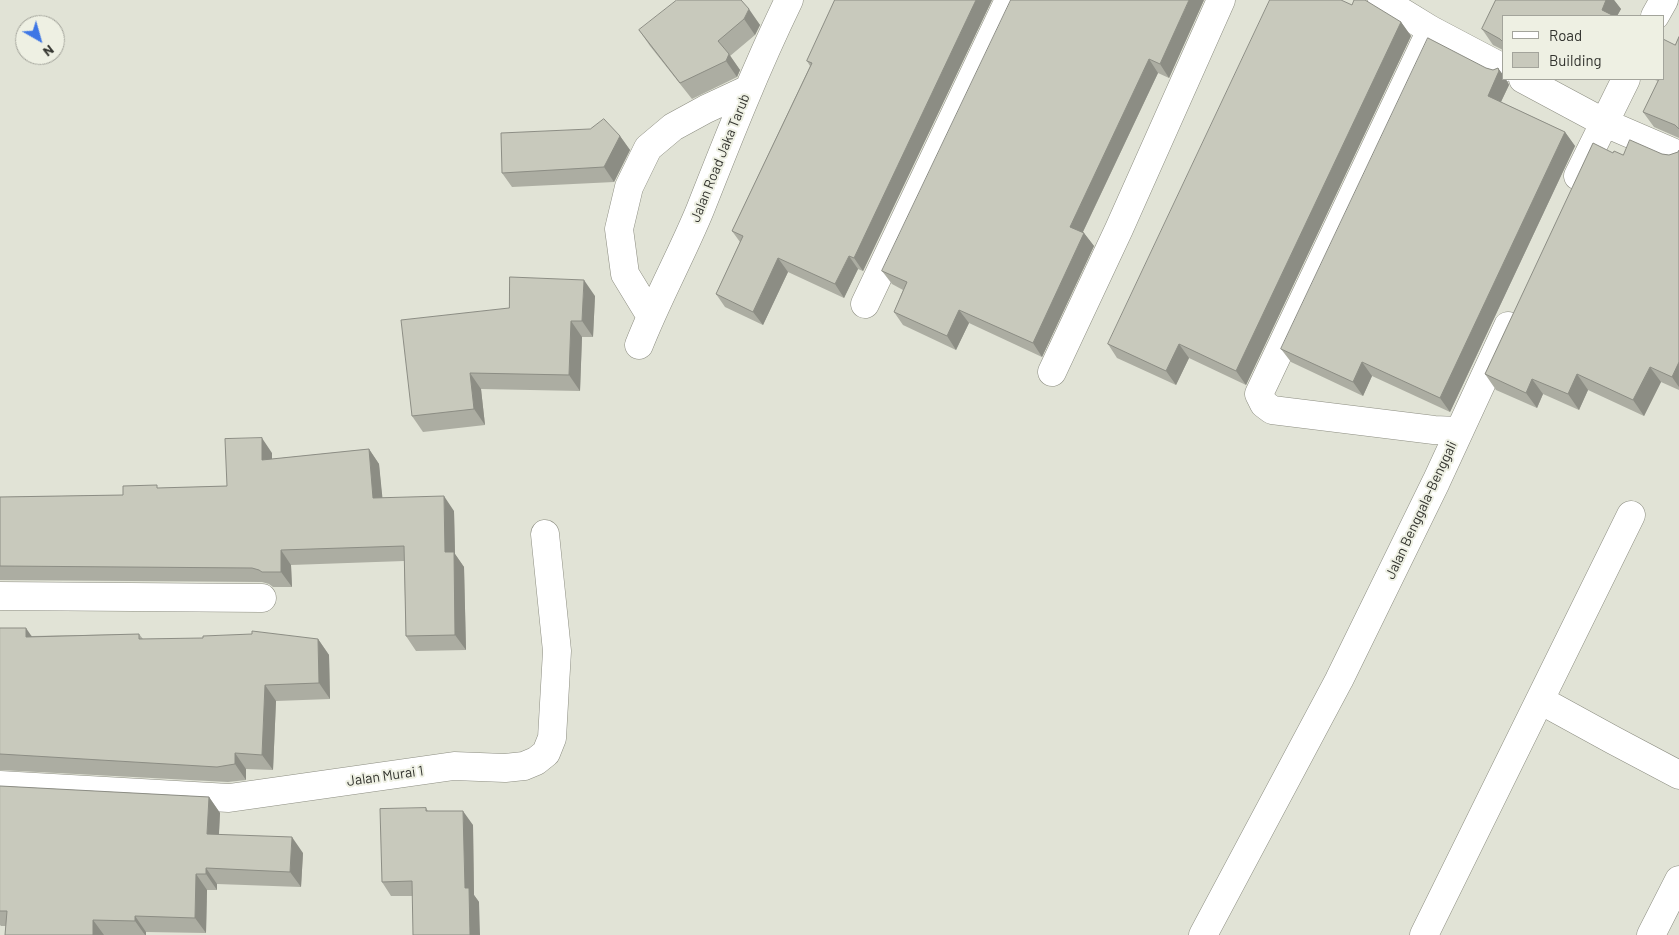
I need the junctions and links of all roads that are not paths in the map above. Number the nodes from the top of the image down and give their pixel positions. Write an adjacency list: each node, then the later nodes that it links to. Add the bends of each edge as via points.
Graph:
1 (789, 0): 11 (street, Jalan Road Jaka Tarub)
2 (1009, 0): 15 (street)
3 (1221, 0): 19 (street)
4 (1382, 0): 7 (street)
5 (1664, 0): 6 (street)
6 (1656, 15)
7 (1431, 30): 8 (street); 20 (street, via 1259,394 1272,410 1434,430)
8 (1502, 67)
9 (1525, 80): 12 (street)
10 (1626, 80): 12 (street)
11 (749, 88): 17 (street, Jalan Road Jaka Tarub, via 699,212); 17 (street, via 673,127 648,148 629,187 619,229 625,274)
12 (1605, 123): 13 (street); 14 (street)
13 (1679, 155)
14 (1567, 199)
15 (865, 304)
16 (1517, 306): 20 (street, Jalan Benggala-Benggali)
17 (650, 315): 18 (street, Jalan Road Jaka Tarub)
18 (639, 345)
19 (1052, 372)
20 (1456, 438): 29 (street, Jalan Benggala-Benggali, via 1340,680)
21 (1631, 515): 25 (street)
22 (545, 534): 27 (street, Jalan Murai 1, via 557,651 552,738 546,753 536,761 504,768 454,766 229,798)
23 (0, 596): 24 (street)
24 (262, 598)
25 (1540, 700): 26 (street); 30 (street)
26 (1679, 775)
27 (0, 785)
28 (1679, 880): 31 (street)
29 (1203, 935)
30 (1424, 935)
31 (1651, 935)

